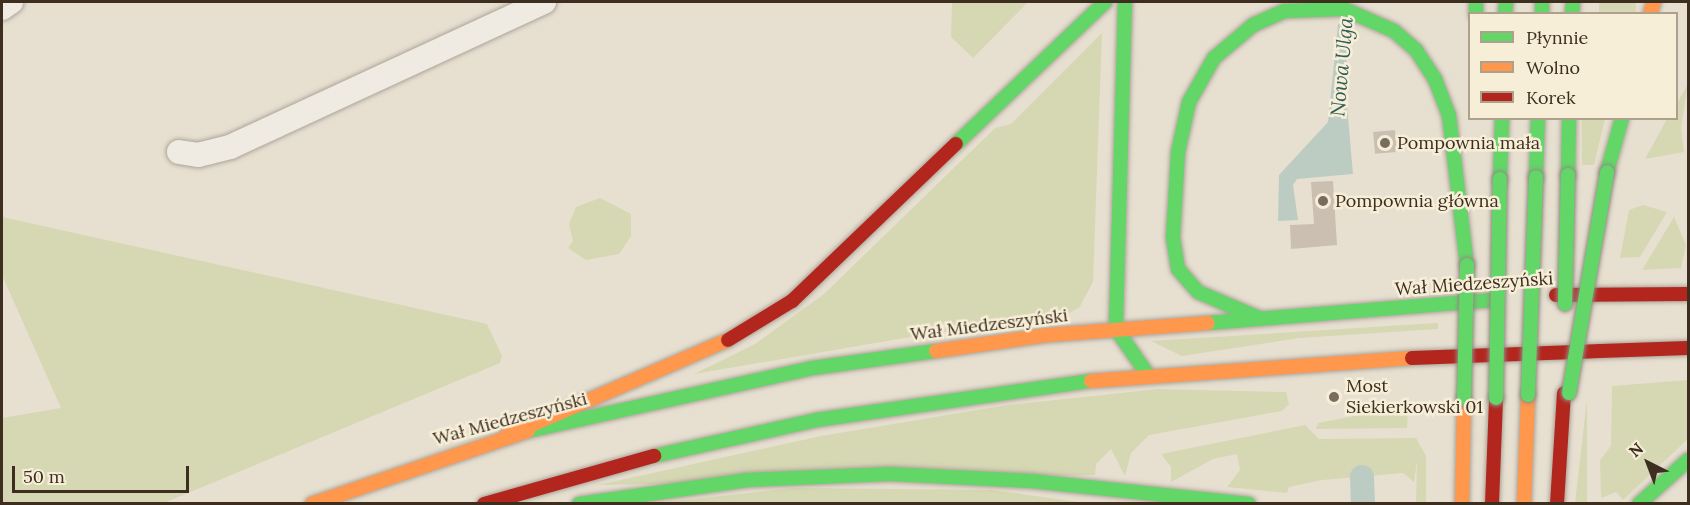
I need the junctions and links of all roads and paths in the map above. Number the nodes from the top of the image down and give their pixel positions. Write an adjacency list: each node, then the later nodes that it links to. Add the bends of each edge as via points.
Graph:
1 (11, 2): 5 (street)
2 (544, 2): 10 (street, via 230,147 198,155)
3 (1105, 2): 17 (main road, via 792,301 723,343)
4 (1125, 2): 13 (main road)
5 (2, 8)
6 (1502, 120): 24 (main road, bridge)
7 (1538, 120): 25 (main road, bridge)
8 (1569, 120): 16 (main road, bridge)
9 (1621, 120): 16 (main road, bridge, via 1607,172)
10 (179, 152)
11 (1689, 294): 12 (main road, Wał Miedzeszyński, via 1550,295)
12 (1259, 318): 13 (main road, Wał Miedzeszyński); 23 (main road, bridge, via 1198,292 1178,269 1174,255 1183,125 1200,78 1229,43 1253,25 1285,11 1344,9 1394,31 1427,66 1449,115 1467,178)
13 (1116, 329): 15 (main road); 17 (main road, Wał Miedzeszyński, via 813,368)
14 (1689, 348): 15 (main road, via 1407,358)
15 (1148, 375): 20 (main road, via 982,393 816,420 663,453)
16 (1566, 393): 26 (main road)
17 (506, 435): 19 (main road, Wał Miedzeszyński)
18 (1689, 460): 27 (main road)
19 (312, 504)
20 (484, 504)
21 (579, 504): 22 (main road, via 689,485 847,475 932,475)
22 (1249, 504)
23 (1462, 504)
24 (1492, 504)
25 (1524, 504)
26 (1557, 504)
27 (1639, 504)

